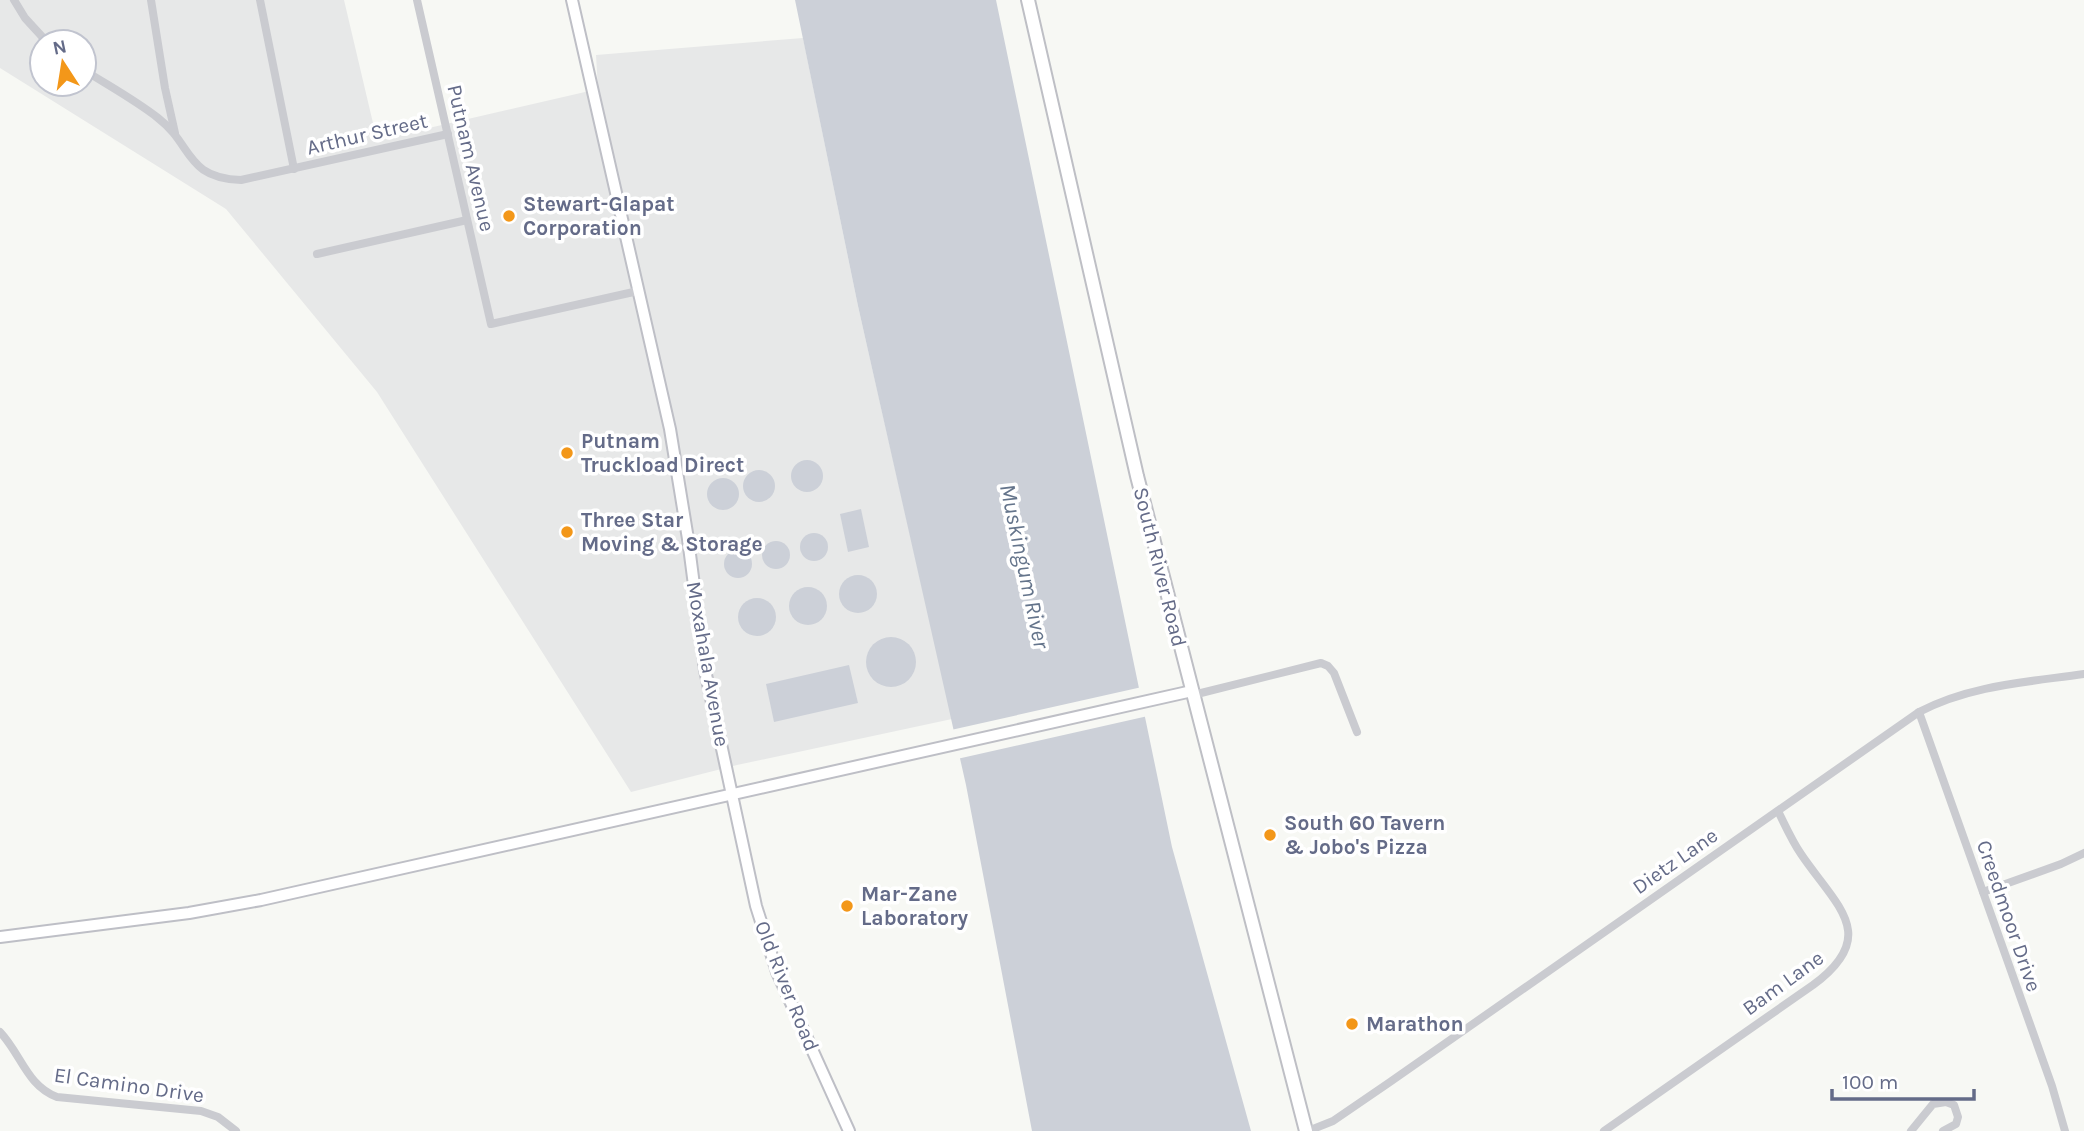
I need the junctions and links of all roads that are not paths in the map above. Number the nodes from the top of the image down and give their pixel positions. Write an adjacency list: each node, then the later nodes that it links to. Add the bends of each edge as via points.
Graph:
1 (14, 0): 7 (street)
2 (151, 0): 9 (street)
3 (260, 0): 11 (street)
4 (417, 0): 10 (street, Putnam Avenue)
5 (572, 0): 14 (main road, Moxahala Avenue)
6 (1028, 0): 16 (main road, South River Road, via 1137,476)
7 (34, 28)
8 (98, 79): 9 (street)
9 (175, 133): 11 (street, Arthur Street, via 196,166 227,180)
10 (448, 134): 11 (street, Arthur Street); 12 (street, Putnam Avenue)
11 (294, 169)
12 (467, 220): 13 (street); 14 (street, Putnam Avenue, via 491,324)
13 (317, 254)
14 (638, 291): 19 (main road, Moxahala Avenue, via 670,429 705,670)
15 (2084, 674): 17 (street, Dietz Lane, via 1956,695)
16 (1192, 693): 18 (street, via 1321,663 1334,673); 19 (main road); 27 (main road, South River Road)
17 (1919, 712): 20 (street, Dietz Lane); 22 (street, Creedmoor Drive)
18 (1357, 732)
19 (732, 795): 23 (main road, via 261,900); 26 (main road, Old River Road, via 756,906 777,972)
20 (1778, 811): 27 (street, Dietz Lane, via 1333,1121); 28 (street, Bam Lane, via 1795,845 1845,918 1849,942 1841,961)
21 (2084, 853): 22 (street)
22 (1983, 892): 31 (street, Creedmoor Drive)
23 (0, 937)
24 (0, 1032): 25 (street, El Camino Drive, via 45,1092 57,1097 201,1111)
25 (236, 1131)
26 (849, 1131)
27 (1307, 1131)
28 (1604, 1131)
29 (1911, 1131): 30 (street, via 1933,1104 1946,1102 1954,1105 1958,1117 1956,1124)
30 (1943, 1131)
31 (2065, 1131)

